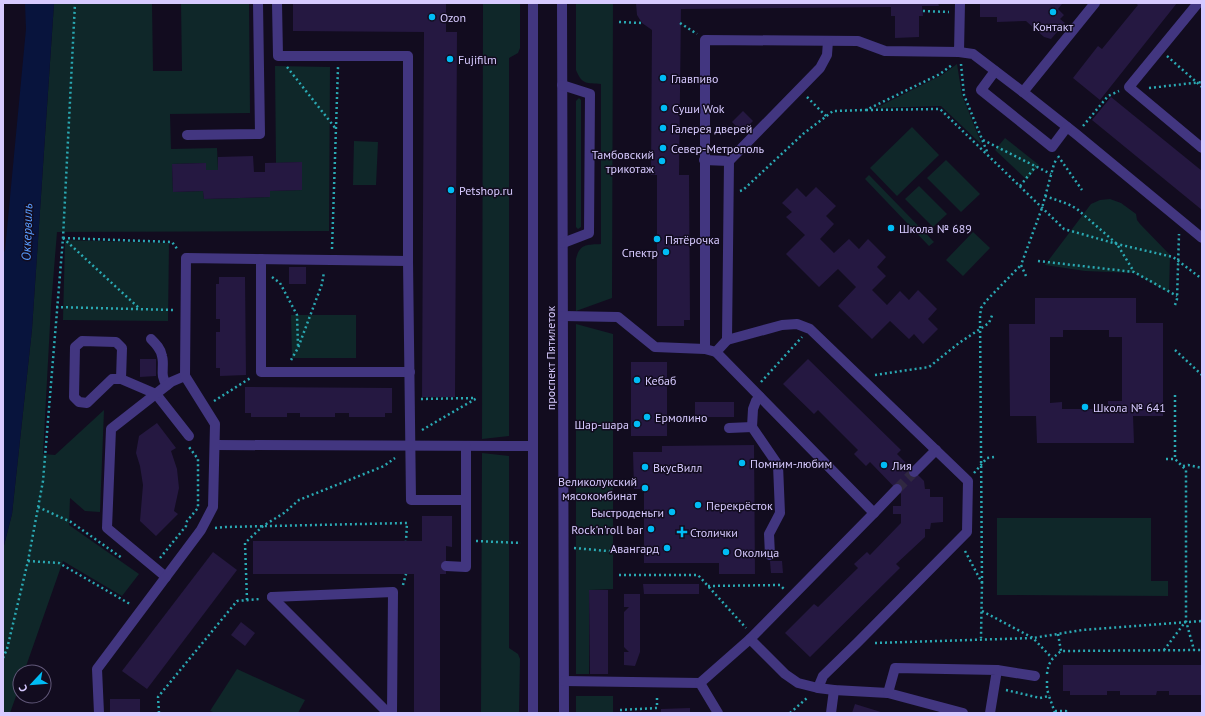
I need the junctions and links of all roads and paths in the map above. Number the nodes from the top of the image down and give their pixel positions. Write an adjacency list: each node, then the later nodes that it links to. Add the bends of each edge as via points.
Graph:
1 (75, 3): 48 (path)
2 (258, 3): 32 (street, via 260,134)
3 (277, 3): 17 (street)
4 (533, 3): 98 (street, проспект Пятилеток)
5 (562, 3): 22 (street, проспект Пятилеток)
6 (1095, 3): 26 (street)
7 (1198, 3): 15 (street)
8 (960, 8): 9 (path); 16 (street)
9 (923, 11)
10 (619, 22): 11 (path)
11 (642, 22)
12 (680, 23): 13 (path)
13 (705, 40): 14 (street); 38 (street)
14 (828, 41): 16 (street, via 858,41 885,51); 25 (street, via 827,56 820,68)
15 (1160, 49): 21 (path); 23 (street)
16 (960, 55): 19 (street, via 973,54); 27 (path, via 940,74); 33 (path, via 964,95)
17 (278, 56): 18 (street); 30 (path)
18 (338, 56): 30 (path); 56 (street, via 408,56)
19 (995, 71): 26 (street); 34 (street, via 981,90)
20 (1202, 82): 21 (path)
21 (1197, 83): 23 (path); 24 (path)
22 (562, 85): 50 (street, проспект Пятилеток); 50 (street, via 590,94 589,234)
23 (1129, 87): 31 (path, via 1108,96); 35 (street)
24 (1202, 87)
25 (799, 89): 28 (path); 39 (street)
26 (1024, 92): 29 (street)
27 (866, 110): 28 (path, via 833,111); 36 (path, via 940,109)
28 (826, 116): 43 (path)
29 (1067, 127): 31 (street); 34 (street)
30 (336, 130): 54 (path)
31 (1076, 134): 47 (street)
32 (187, 135)
33 (983, 139): 36 (path); 40 (path)
34 (1052, 147): 37 (path)
35 (1202, 148)
36 (989, 156): 42 (path)
37 (1059, 156): 41 (path); 44 (path)
38 (704, 160): 39 (street); 76 (street)
39 (729, 161): 74 (street)
40 (1036, 166): 41 (path); 42 (path)
41 (1051, 174): 45 (path)
42 (1020, 186): 46 (path)
43 (743, 190)
44 (1082, 190)
45 (1045, 196): 46 (path); 51 (path, via 1078,209)
46 (1042, 208): 51 (path, via 1064,229); 58 (path)
47 (1179, 220): 49 (street); 55 (path)
48 (63, 238): 52 (path, via 172,242); 66 (path); 67 (path)
49 (1202, 238)
50 (563, 243): 70 (street, проспект Пятилеток)
51 (1117, 244): 55 (path, via 1174,256); 59 (path)
52 (186, 258): 53 (street); 68 (street)
53 (261, 259): 54 (street); 80 (street)
54 (331, 260): 56 (street)
55 (1178, 260): 61 (path); 64 (path)
56 (408, 261): 81 (street)
57 (1038, 261): 59 (path)
58 (1021, 265): 60 (path); 71 (path, via 981,308)
59 (1134, 272): 64 (path)
60 (1026, 276)
61 (1202, 280)
62 (280, 283): 75 (path, via 297,315)
63 (322, 284): 75 (path)
64 (1177, 296): 65 (path)
65 (1175, 305)
66 (56, 307): 67 (path); 111 (path, via 43,481)
67 (140, 309): 68 (path)
68 (185, 311): 83 (street)
69 (993, 313): 71 (path, via 989,323)
70 (563, 316): 76 (street, via 618,317 655,347); 119 (street, проспект Пятилеток)
71 (980, 329): 84 (path, via 929,367); 104 (path)
72 (810, 330): 74 (street, via 797,324 782,325); 84 (street); 87 (path)
73 (151, 340): 86 (street, via 159,348 162,356 163,380)
74 (727, 340): 78 (street)
75 (298, 348): 79 (path)
76 (705, 349): 78 (street)
77 (1175, 350): 82 (path)
78 (716, 352): 87 (street)
79 (294, 358)
80 (261, 372): 81 (street); 91 (path)
81 (410, 372): 90 (street)
82 (1202, 375)
83 (185, 376): 86 (street); 91 (street)
84 (860, 378): 100 (street)
85 (121, 379): 85 (street, via 112,379 87,403 79,402 74,397 75,347 82,341 116,342 122,348); 88 (street)
86 (167, 385): 88 (street)
87 (757, 393): 92 (street); 112 (street)
88 (156, 394): 94 (street); 125 (street, via 111,429 107,528)
89 (1175, 395): 103 (path)
90 (410, 399): 95 (street); 95 (path, via 477,398)
91 (204, 406): 96 (street, via 215,424)
92 (752, 427): 93 (street); 121 (street, via 778,465 780,513 769,534)
93 (729, 428)
94 (189, 436): 125 (path, via 187,444 198,459 198,508)
95 (410, 436): 99 (street)
96 (215, 445): 99 (street); 114 (street, via 213,507)
97 (466, 446): 98 (street); 99 (street); 110 (street)
98 (533, 446): 118 (street, проспект Пятилеток)
99 (410, 447): 110 (street, via 410,500); 113 (path, via 384,466 299,500)
100 (936, 450): 107 (street); 108 (street)
101 (994, 457): 104 (path, via 987,458)
102 (1166, 459): 103 (path)
103 (1175, 459): 105 (path)
104 (982, 464): 108 (path); 128 (path)
105 (1183, 466): 106 (path); 135 (path, via 1186,470)
106 (1202, 468)
107 (914, 472)
108 (968, 481): 115 (street, via 967,532)
109 (897, 489): 112 (street)
110 (466, 500): 124 (street, via 466,566)
111 (38, 507): 122 (path); 123 (path, via 71,522)
112 (874, 513): 130 (street)
113 (263, 526): 114 (path); 116 (path, via 407,523); 132 (path, via 245,543)
114 (201, 530): 127 (street)
115 (960, 540): 128 (path); 141 (street)
116 (406, 541)
117 (476, 541): 118 (path)
118 (533, 544): 162 (street, проспект Пятилеток)
119 (564, 547): 120 (path); 149 (street, проспект Пятилеток)
120 (619, 552)
121 (770, 555)
122 (28, 561): 133 (path, via 59,563); 146 (path)
123 (128, 563)
124 (446, 566)
125 (154, 567): 127 (street)
126 (619, 575): 129 (path, via 698,574)
127 (166, 577): 133 (street)
128 (982, 583): 134 (path)
129 (708, 586): 130 (path, via 780,585); 140 (path, via 747,628)
130 (792, 596): 140 (street)
131 (272, 598): 132 (path); 160 (street); 161 (street, via 393,592)
132 (247, 600): 159 (path, via 237,601 158,697)
133 (141, 610): 158 (street, via 97,669)
134 (981, 611): 138 (path); 139 (path)
135 (1186, 621): 136 (path); 137 (path); 142 (path); 143 (path)
136 (1202, 621)
137 (1058, 634): 139 (path); 145 (path)
138 (981, 638): 139 (path); 141 (path)
139 (1033, 638): 145 (path, via 1052,658)
140 (750, 639): 151 (street); 152 (street, via 785,674 798,683)
141 (857, 643): 152 (street, via 823,676)
142 (1164, 650): 143 (path); 145 (path)
143 (1194, 650): 144 (path)
144 (1202, 650)
145 (1061, 651)
146 (3, 658)
147 (997, 670): 148 (street); 153 (street); 155 (street, via 896,668)
148 (1035, 676)
149 (564, 681): 150 (street); 163 (street, проспект Пятилеток)
150 (657, 682): 151 (street); 156 (path, via 657,708)
151 (700, 683): 164 (street)
152 (818, 688): 154 (street); 165 (path)
153 (994, 688): 157 (path, via 1040,698 1049,696); 168 (street)
154 (834, 690): 155 (street); 166 (street)
155 (888, 692): 167 (street)
156 (620, 710)
157 (1055, 712): 169 (path)
158 (99, 713)
159 (159, 713)
160 (388, 713)
161 (392, 713)
162 (533, 713)
163 (564, 713)
164 (718, 713)
165 (790, 713)
166 (831, 713)
167 (963, 713)
168 (990, 713)
169 (1067, 713)

